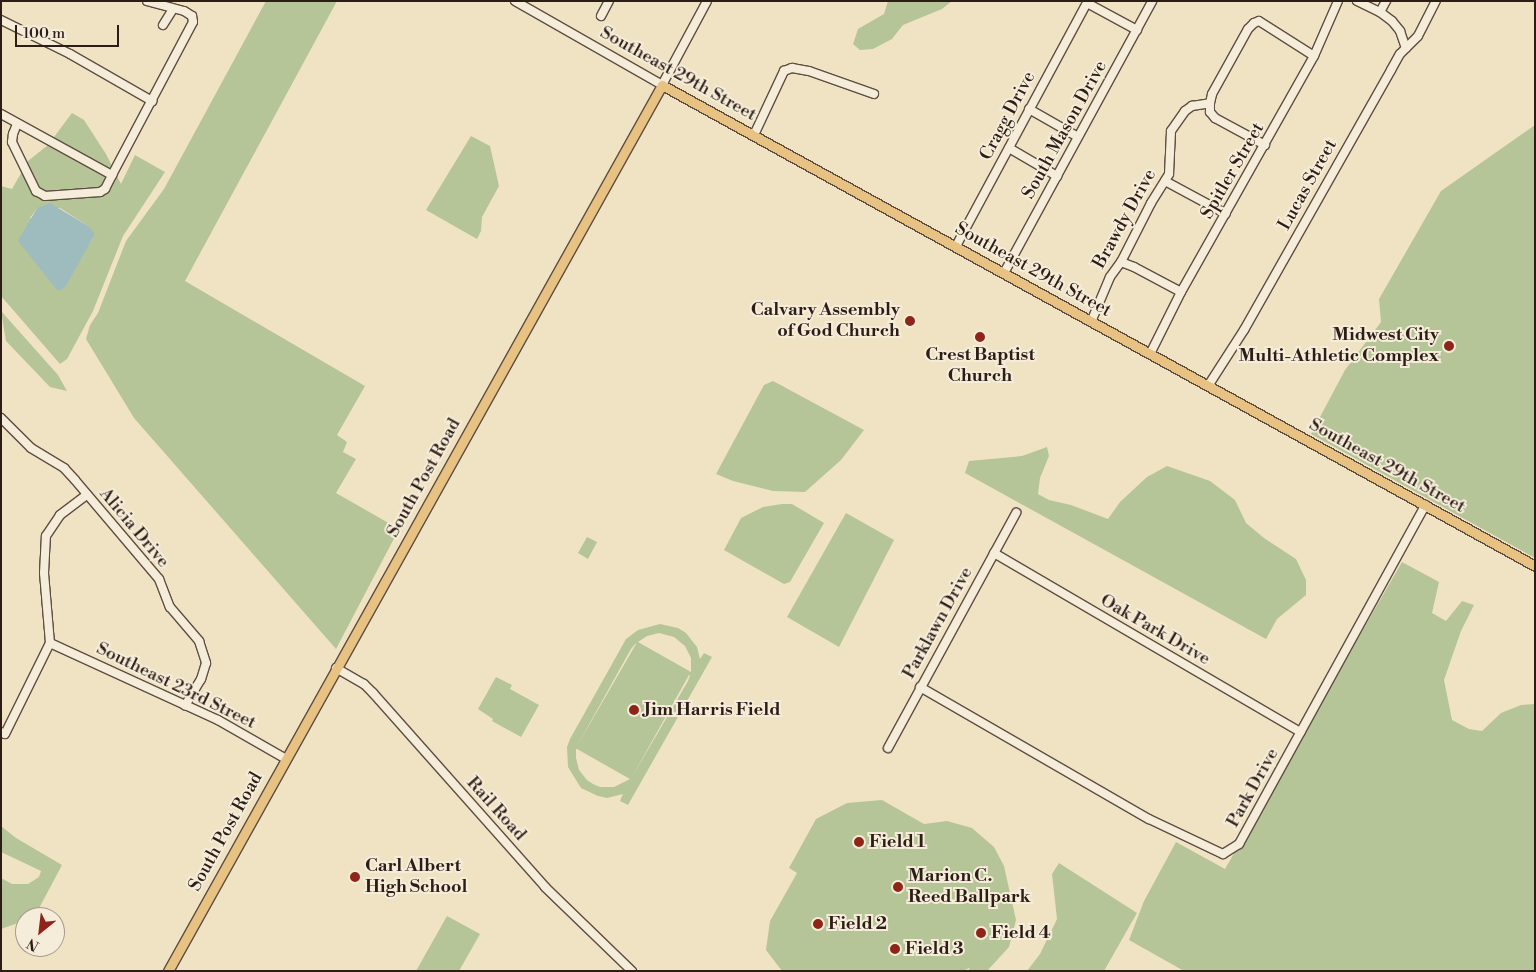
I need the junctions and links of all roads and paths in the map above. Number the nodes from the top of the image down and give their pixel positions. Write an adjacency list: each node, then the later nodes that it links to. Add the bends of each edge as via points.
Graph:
1 (147, 1): 11 (street)
2 (515, 1): 19 (street, Southeast 29th Street)
3 (609, 1): 13 (street)
4 (706, 1): 19 (street, South Post Road)
5 (1152, 1): 16 (street, South Mason Drive)
6 (1338, 1): 18 (street, Spitler Street)
7 (1357, 1): 12 (street)
8 (1386, 1): 12 (street)
9 (1436, 1): 17 (street, Lucas Street, via 1418,36)
10 (1087, 2): 16 (street); 23 (street, Cragg Drive)
11 (173, 9): 15 (street); 21 (street, via 192,16 193,22)
12 (1380, 12): 17 (street, via 1400,31)
13 (601, 16)
14 (1, 20): 21 (street, via 70,54)
15 (164, 25)
16 (1137, 30): 27 (street, South Mason Drive)
17 (1406, 48): 40 (street, Lucas Street, via 1390,70 1244,330)
18 (1314, 56): 22 (street, via 1259,21 1254,23 1212,94); 28 (street, Spitler Street)
19 (662, 85): 26 (main road, Southeast 29th Street); 48 (main road, South Post Road)
20 (874, 94): 26 (street, via 792,68 784,71)
21 (152, 101): 30 (street)
22 (1210, 103): 28 (street, via 1210,112 1215,118); 32 (street, Brawdy Drive, via 1192,106 1185,111 1171,131 1170,166)
23 (1029, 109): 27 (street); 29 (street, Cragg Drive)
24 (1, 114): 25 (street)
25 (17, 124): 30 (street); 30 (street, via 12,142 36,191 45,196 100,192)
26 (754, 135): 34 (main road, Southeast 29th Street)
27 (1078, 137): 31 (street, South Mason Drive)
28 (1265, 145): 33 (street, Spitler Street)
29 (1008, 148): 31 (street); 34 (street, Cragg Drive)
30 (112, 175)
31 (1057, 176): 36 (street, South Mason Drive)
32 (1165, 182): 33 (street); 35 (street, Brawdy Drive)
33 (1226, 214): 37 (street, Spitler Street)
34 (956, 246): 36 (main road, Southeast 29th Street)
35 (1121, 262): 37 (street); 38 (street, Brawdy Drive, via 1110,277)
36 (1004, 272): 38 (main road, Southeast 29th Street)
37 (1181, 292): 39 (street, Spitler Street)
38 (1091, 322): 39 (main road, Southeast 29th Street)
39 (1150, 354): 40 (main road, Southeast 29th Street)
40 (1208, 386): 43 (main road, Southeast 29th Street)
41 (1, 418): 42 (street, Alicia Drive, via 31,448 64,468)
42 (87, 494): 47 (street, via 60,515 46,536 44,573); 50 (street, Alicia Drive, via 158,580 170,607 199,641 206,663)
43 (1425, 505): 46 (main road, Southeast 29th Street); 51 (street, Park Drive)
44 (1016, 514): 45 (street, Parklawn Drive)
45 (994, 553): 49 (street, Parklawn Drive); 51 (street, Oak Park Drive)
46 (1535, 566)
47 (50, 643): 50 (street, Southeast 23rd Street); 52 (street)
48 (336, 668): 54 (main road, South Post Road); 56 (street, Rail Road, via 374,693 545,887)
49 (920, 687): 51 (street, Park Drive, via 1149,819 1223,854 1239,844); 53 (street, Parklawn Drive)
50 (185, 706): 54 (street, Southeast 23rd Street, via 218,720)
51 (1300, 732)
52 (3, 733)
53 (888, 748)
54 (286, 759): 55 (main road, South Post Road)
55 (168, 971)
56 (632, 971)

